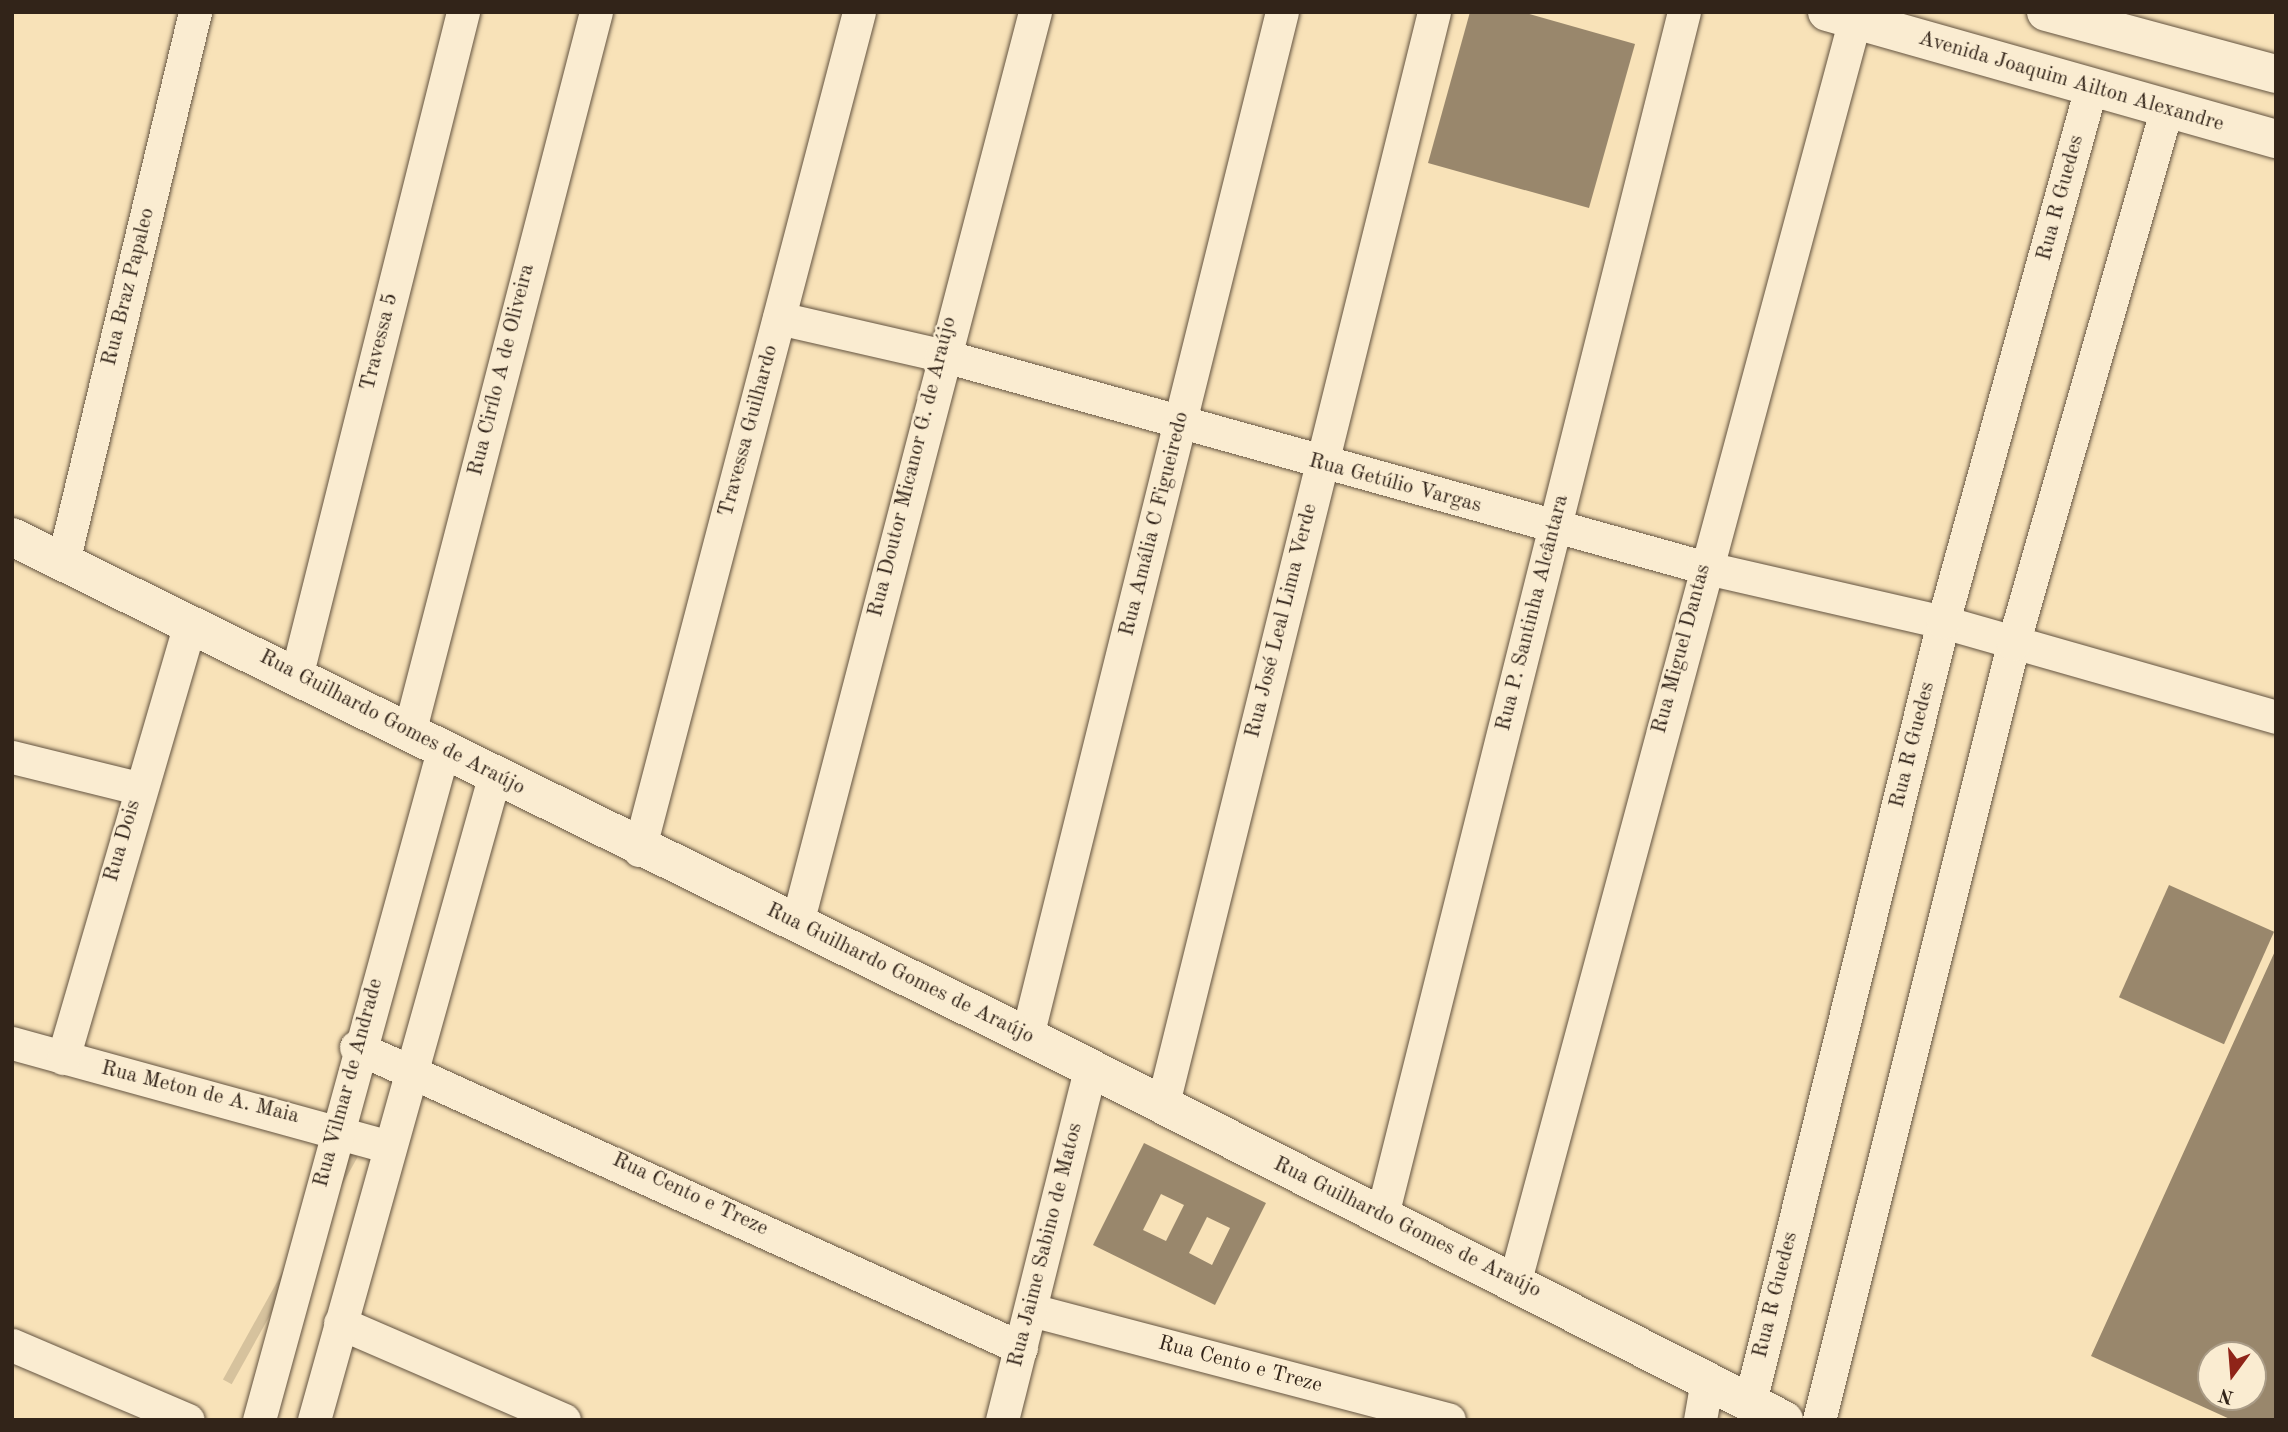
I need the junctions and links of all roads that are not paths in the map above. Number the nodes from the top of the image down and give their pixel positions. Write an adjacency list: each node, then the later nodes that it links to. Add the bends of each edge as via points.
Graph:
1 (195, 12): 21 (street, Rua Braz Papaleo)
2 (463, 12): 26 (street, Travessa 5)
3 (596, 12): 28 (street, Rua Cirílo A de Oliveira)
4 (859, 12): 15 (street, Travessa Guilhardo)
5 (1035, 12): 16 (street, Rua Doutor Micanor G. de Araújo)
6 (1282, 12): 17 (street, Rua Amália C Figueiredo)
7 (1434, 12): 18 (street, Rua José Leal Lima Verde)
8 (1684, 12): 19 (street, Rua P. Santinha Alcântara)
9 (2046, 12): 11 (street)
10 (1841, 16): 12 (street, Avenida Joaquim Ailton Alexandre); 22 (street, Rua Miguel Dantas)
11 (2276, 74)
12 (2090, 91): 13 (street, Avenida Joaquim Ailton Alexandre); 23 (street, Rua R Guedes)
13 (2166, 111): 14 (street, Avenida Joaquim Ailton Alexandre); 25 (street)
14 (2276, 139)
15 (779, 318): 16 (street, Rua Getúlio Vargas); 33 (street, Travessa Guilhardo)
16 (941, 355): 17 (street, Rua Getúlio Vargas); 34 (street, Rua Doutor Micanor G. de Araújo)
17 (1180, 425): 18 (street, Rua Getúlio Vargas); 35 (street, Rua Amália C Figueiredo)
18 (1321, 464): 19 (street, Rua Getúlio Vargas); 41 (street, Rua José Leal Lima Verde)
19 (1554, 527): 22 (street, Rua Getúlio Vargas); 44 (street, Rua P. Santinha Alcântara)
20 (12, 537): 21 (street, Rua Guilhardo Gomes de Araújo)
21 (63, 562): 24 (street, Rua Guilhardo Gomes de Araújo)
22 (1703, 567): 23 (street, Rua Getúlio Vargas); 45 (street, Rua Miguel Dantas)
23 (1943, 622): 25 (street, Rua Getúlio Vargas); 51 (street, Rua R Guedes)
24 (189, 626): 26 (street, Rua Guilhardo Gomes de Araújo); 32 (street, Rua Dois)
25 (2013, 644): 27 (street, Rua Getúlio Vargas); 60 (street)
26 (296, 673): 28 (street, Rua Guilhardo Gomes de Araújo)
27 (2276, 717)
28 (410, 729): 29 (street, Rua Guilhardo Gomes de Araújo)
29 (444, 747): 31 (street, Rua Guilhardo Gomes de Araújo); 37 (street, Rua Vilmar de Andrade)
30 (12, 757): 32 (street)
31 (495, 774): 33 (street, Rua Guilhardo Gomes de Araújo); 39 (street)
32 (138, 788): 38 (street, Rua Dois)
33 (639, 850): 34 (street, Rua Guilhardo Gomes de Araújo)
34 (797, 923): 35 (street, Rua Guilhardo Gomes de Araújo)
35 (1027, 1036): 40 (street, Rua Guilhardo Gomes de Araújo)
36 (12, 1043): 38 (street, Rua Meton de A. Maia)
37 (356, 1047): 39 (street, Rua Cento e Treze); 42 (street, Rua Vilmar de Andrade)
38 (63, 1058): 42 (street, Rua Meton de A. Maia)
39 (412, 1068): 43 (street); 49 (street, Rua Cento e Treze)
40 (1090, 1069): 41 (street, Rua Guilhardo Gomes de Araújo); 46 (street, Rua Jaime Sabino de Matos)
41 (1162, 1107): 44 (street, Rua Guilhardo Gomes de Araújo)
42 (338, 1128): 43 (street, Rua Meton de A. Maia); 53 (street, Rua Vilmar de Andrade)
43 (387, 1146): 47 (street)
44 (1382, 1214): 45 (street, Rua Guilhardo Gomes de Araújo)
45 (1515, 1280): 50 (street, Rua Guilhardo Gomes de Araújo)
46 (1031, 1310): 49 (street, Rua Jaime Sabino de Matos); 57 (street, Rua Cento e Treze)
47 (340, 1323): 54 (street); 55 (street)
48 (12, 1345): 52 (street)
49 (1021, 1348): 56 (street, Rua Jaime Sabino de Matos)
50 (1707, 1380): 51 (street, Rua Guilhardo Gomes de Araújo); 58 (street)
51 (1750, 1402): 59 (street, Rua Guilhardo Gomes de Araújo)
52 (188, 1420)
53 (259, 1420)
54 (314, 1420)
55 (564, 1420)
56 (1002, 1420)
57 (1449, 1420)
58 (1700, 1420)
59 (1784, 1420)
60 (1819, 1420)

